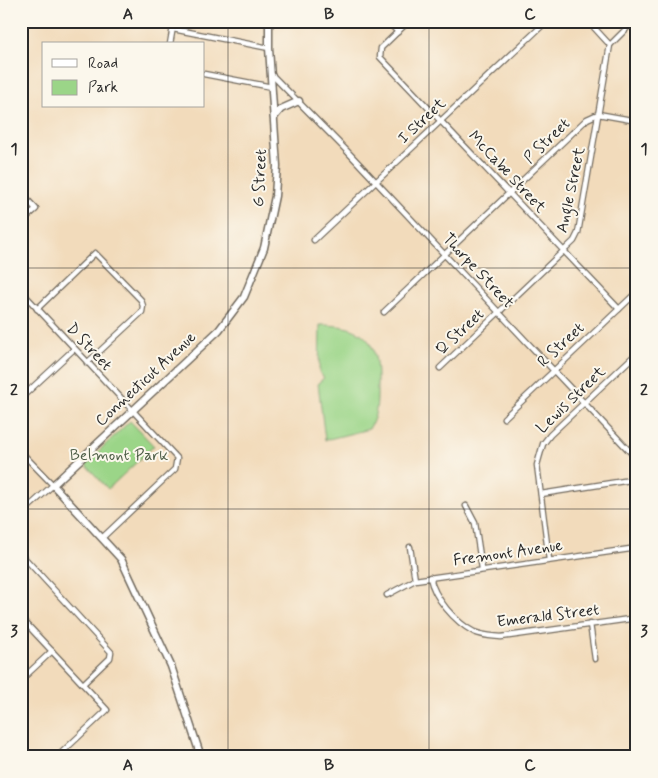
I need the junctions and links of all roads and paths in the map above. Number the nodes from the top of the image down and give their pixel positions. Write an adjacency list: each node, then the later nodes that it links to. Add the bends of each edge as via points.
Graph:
1 (174, 21): 8 (street)
2 (270, 21): 12 (street, G Street)
3 (388, 21): 9 (street)
4 (409, 21): 9 (street)
5 (547, 21): 19 (street, I Street)
6 (588, 21): 11 (street)
7 (634, 21): 11 (street)
8 (173, 29): 10 (street); 12 (street)
9 (398, 32): 19 (street, McCabe Street, via 379,52 380,57)
10 (170, 42)
11 (610, 45): 17 (street, Angle Street)
12 (269, 48): 14 (street, G Street)
13 (205, 74): 15 (street)
14 (271, 74): 15 (street, G Street); 16 (street, Thorpe Street)
15 (272, 88): 18 (street, G Street)
16 (299, 101): 18 (street, via 281,109); 21 (street, Thorpe Street)
17 (598, 114): 20 (street); 23 (street, P Street, via 587,119); 26 (street, Angle Street, via 578,233)
18 (274, 117): 34 (street, G Street, via 277,166 264,248 243,299)
19 (440, 121): 21 (street, I Street); 23 (street, McCabe Street)
20 (637, 121)
21 (376, 182): 25 (street, I Street); 27 (street, Thorpe Street)
22 (21, 193): 24 (street, via 36,209)
23 (509, 194): 26 (street, McCabe Street); 27 (street, P Street)
24 (21, 222)
25 (314, 240)
26 (564, 251): 30 (street, McCabe Street); 33 (street, Q Street)
27 (445, 254): 32 (street, P Street); 33 (street, Thorpe Street)
28 (21, 291): 31 (street, D Street)
29 (637, 292): 30 (street, R Street)
30 (619, 308): 39 (street, R Street)
31 (37, 309): 35 (street, D Street); 37 (street, via 95,253 143,306 142,312)
32 (384, 312)
33 (499, 312): 38 (street, Q Street); 39 (street, Thorpe Street)
34 (223, 326): 42 (street, Connecticut Avenue)
35 (74, 349): 37 (street, D Street); 40 (street)
36 (637, 353): 41 (street, Lewis Street)
37 (87, 363): 42 (street, D Street)
38 (440, 368)
39 (553, 370): 41 (street, Thorpe Street); 43 (street, R Street)
40 (21, 398)
41 (584, 403): 46 (street, Thorpe Street); 50 (street, Lewis Street, via 543,444 537,465)
42 (132, 411): 49 (street, Connecticut Avenue); 53 (street, D Street, via 177,458 177,464)
43 (504, 418)
44 (637, 445): 46 (street)
45 (21, 452): 49 (street)
46 (630, 452): 47 (street, Thorpe Street)
47 (637, 459)
48 (637, 479): 50 (street)
49 (52, 486): 52 (street, Connecticut Avenue); 53 (street)
50 (540, 494): 57 (street, Lewis Street)
51 (466, 506): 58 (street, via 475,523)
52 (21, 514)
53 (102, 538): 70 (street, via 121,559 158,635)
54 (410, 547): 60 (street)
55 (637, 548): 57 (street, Fremont Avenue)
56 (21, 554): 68 (street, via 111,652 110,658)
57 (549, 560): 58 (street, Fremont Avenue)
58 (482, 569): 59 (street, Fremont Avenue)
59 (430, 578): 60 (street, Fremont Avenue); 64 (street, Emerald Street, via 436,596 460,622 486,636 501,637)
60 (414, 580): 61 (street, Fremont Avenue)
61 (387, 595)
62 (21, 618): 65 (street)
63 (637, 618): 64 (street, Emerald Street)
64 (590, 624): 66 (street)
65 (52, 651): 67 (street); 68 (street)
66 (595, 659)
67 (21, 680)
68 (83, 684): 69 (street, via 107,710)
69 (57, 757)
70 (201, 757)

